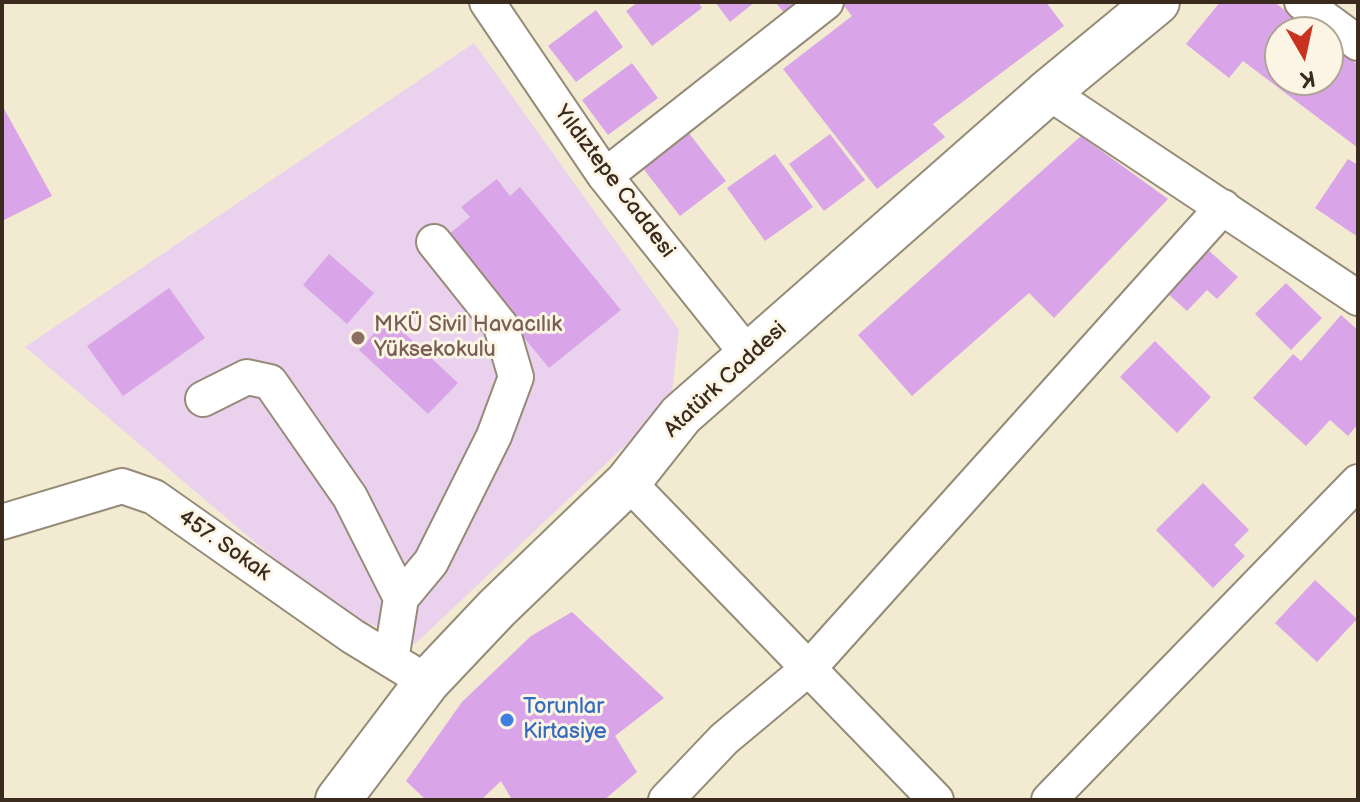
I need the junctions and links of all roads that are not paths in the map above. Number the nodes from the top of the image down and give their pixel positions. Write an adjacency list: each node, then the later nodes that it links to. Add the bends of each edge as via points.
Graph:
1 (487, 2): 7 (street, Yıldıztepe Caddesi)
2 (826, 2): 7 (street)
3 (1157, 2): 6 (main road, Atatürk Caddesi)
4 (1302, 2): 5 (street)
5 (1358, 43)
6 (1048, 92): 8 (street); 11 (main road, Atatürk Caddesi)
7 (605, 176): 11 (street, Yıldıztepe Caddesi)
8 (1223, 207): 10 (street); 17 (street)
9 (434, 242): 16 (street, via 501,326 516,377 494,436 431,562)
10 (1358, 298)
11 (749, 356): 13 (main road, Atatürk Caddesi, via 681,415)
12 (203, 399): 16 (street, via 247,377 270,382 350,497)
13 (628, 482): 17 (street); 18 (main road, Atatürk Caddesi, via 497,608)
14 (1358, 482): 22 (street)
15 (2, 522): 18 (street, 457. Sokak, via 122,486 143,493)
16 (401, 598): 18 (street)
17 (809, 668): 20 (street, via 724,739); 21 (street)
18 (409, 671): 19 (main road, Atatürk Caddesi)
19 (338, 800)
20 (666, 800)
21 (936, 800)
22 (1049, 800)

